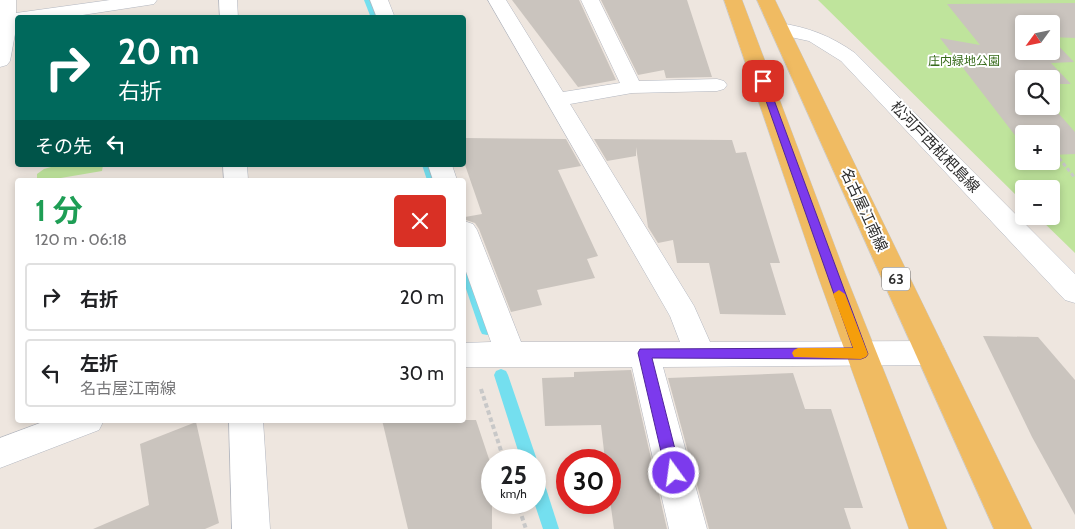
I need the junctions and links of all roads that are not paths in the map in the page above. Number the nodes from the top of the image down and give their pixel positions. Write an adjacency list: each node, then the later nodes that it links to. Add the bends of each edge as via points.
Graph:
1 (148, 0): 8 (street)
2 (228, 0): 9 (street)
3 (379, 0): 10 (street)
4 (497, 0): 15 (street)
5 (590, 0): 14 (street)
6 (733, 0): 22 (main road)
7 (766, 0): 11 (main road, 名古屋江南線 / 63)
8 (5, 13): 12 (street)
9 (229, 15)
10 (385, 15)
11 (779, 29): 17 (street, 松河戸西枇杷島線, via 804,32 826,41 848,57); 20 (main road, 名古屋江南線 / 63)
12 (0, 61)
13 (717, 85): 14 (street)
14 (632, 87): 15 (street)
15 (556, 100): 19 (street, via 684,314)
16 (466, 235): 21 (street)
17 (1075, 292)
18 (644, 353): 19 (street); 21 (street); 28 (street)
19 (700, 353): 22 (street)
20 (931, 353): 22 (street); 30 (main road, 名古屋江南線 / 63)
21 (510, 354): 23 (street)
22 (861, 354): 29 (main road)
23 (467, 355)
24 (79, 423): 26 (street)
25 (246, 423): 27 (street)
26 (0, 453)
27 (251, 529)
28 (688, 529)
29 (928, 529)
30 (1012, 529)

